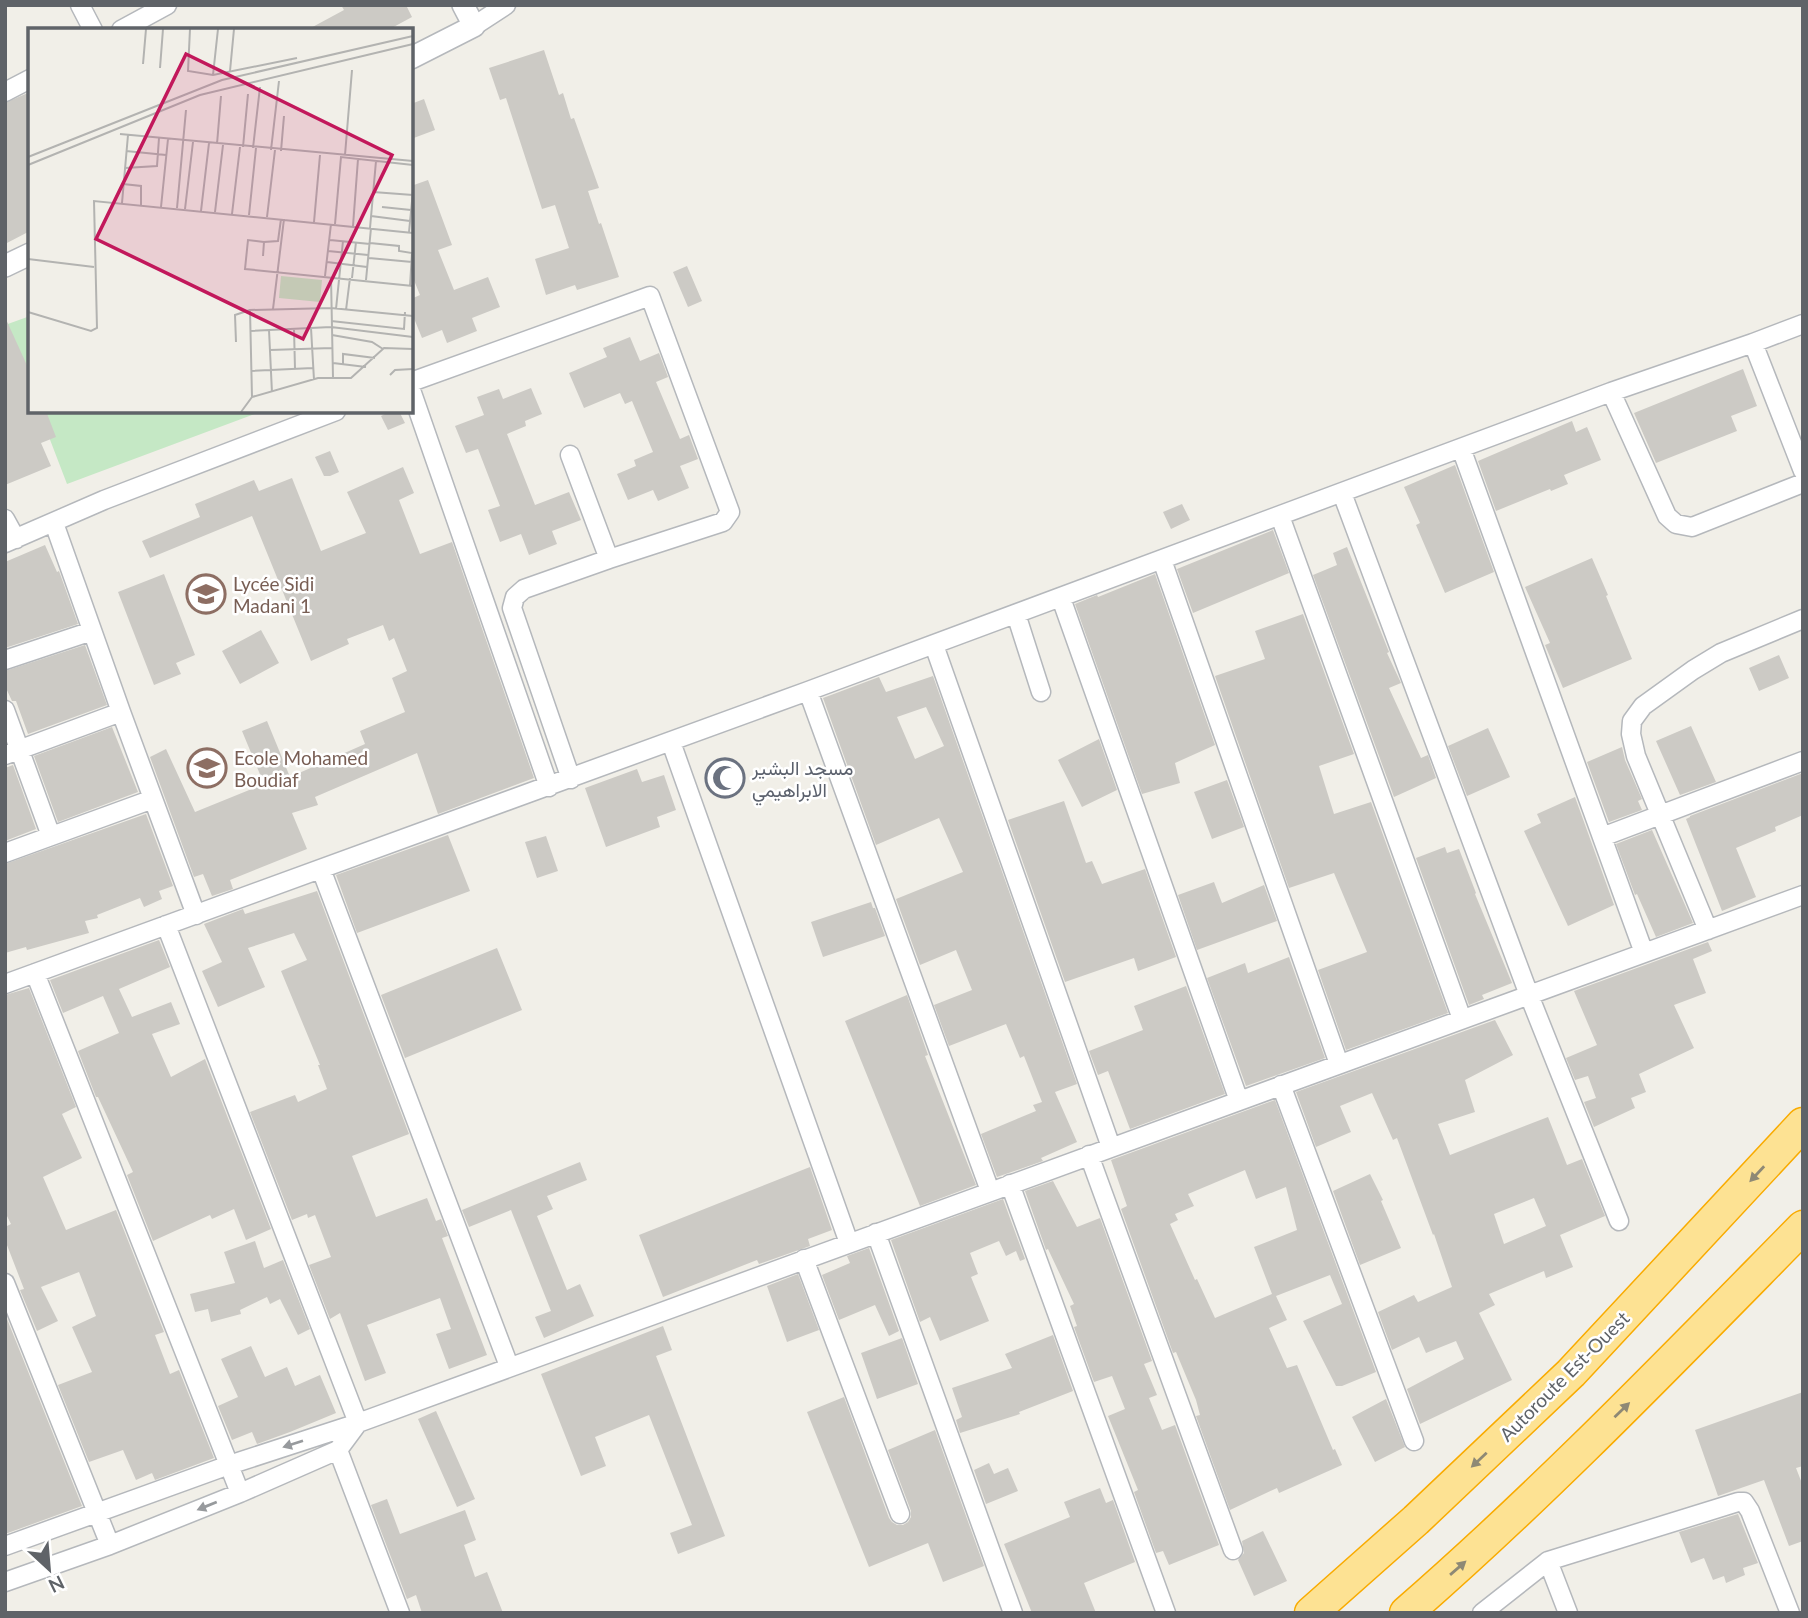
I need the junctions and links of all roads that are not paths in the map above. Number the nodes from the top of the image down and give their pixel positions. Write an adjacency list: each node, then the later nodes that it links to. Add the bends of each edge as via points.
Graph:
1 (80, 5): 7 (street)
2 (167, 5): 5 (street)
3 (463, 5): 6 (street)
4 (506, 5): 6 (street)
5 (142, 25)
6 (474, 26): 8 (street)
7 (92, 28)
8 (413, 57)
9 (28, 80): 10 (street)
10 (5, 92)
11 (28, 255): 12 (street)
12 (5, 266)
13 (1803, 324): 14 (street)
14 (1753, 343): 16 (street); 21 (street)
15 (413, 381): 28 (street, via 650,296 730,512 723,522)
16 (1611, 392): 19 (street); 22 (street, via 1667,516 1675,524 1692,527)
17 (413, 396): 44 (street)
18 (331, 413): 26 (street)
19 (1461, 448): 23 (street); 48 (street)
20 (570, 455): 28 (street)
21 (1803, 471)
22 (1803, 483)
23 (1342, 493): 24 (street); 60 (street)
24 (1280, 516): 29 (street); 61 (street)
25 (5, 519): 27 (street)
26 (54, 523): 27 (street); 33 (street)
27 (10, 541)
28 (609, 559): 43 (street, via 524,589 512,608)
29 (1162, 560): 30 (street); 62 (street)
30 (1060, 598): 31 (street); 64 (street)
31 (1016, 614): 34 (street); 37 (street)
32 (1803, 619): 46 (street, via 1721,653 1643,706 1632,721 1636,756)
33 (92, 631): 35 (street); 39 (street)
34 (934, 645): 36 (street); 66 (street)
35 (5, 660)
36 (808, 691): 40 (street); 69 (street)
37 (1041, 692)
38 (5, 710): 41 (street)
39 (121, 712): 41 (street); 45 (street)
40 (671, 742): 43 (street); 73 (street)
41 (12, 752): 47 (street)
42 (1803, 761): 46 (street)
43 (571, 779): 44 (street)
44 (549, 787): 50 (street)
45 (153, 799): 47 (street); 52 (street)
46 (1661, 815): 48 (street); 55 (street)
47 (51, 836): 49 (street)
48 (1602, 837): 53 (street)
49 (5, 853)
50 (321, 869): 52 (street); 76 (street)
51 (1803, 895): 55 (street)
52 (196, 915): 54 (street)
53 (1632, 921): 56 (street); 57 (street)
54 (166, 925): 58 (street); 77 (street)
55 (1708, 930): 56 (street)
56 (1644, 953): 57 (street)
57 (1625, 960): 60 (street)
58 (35, 973): 59 (street); 80 (street)
59 (5, 984)
60 (1529, 995): 61 (street); 70 (street)
61 (1462, 1019): 62 (street)
62 (1339, 1064): 63 (street)
63 (1280, 1085): 64 (street); 78 (street)
64 (1239, 1101): 66 (street)
65 (1803, 1124): 92 (highway, Autoroute Est-Ouest, one-way to 92, via 1571,1373)
66 (1111, 1147): 67 (street)
67 (1089, 1155): 68 (street); 86 (street)
68 (1010, 1184): 69 (street); 91 (street)
69 (990, 1191): 72 (street)
70 (1619, 1221)
71 (1803, 1227): 93 (highway, one-way to 71, via 1642,1391)
72 (876, 1233): 73 (street); 90 (street)
73 (849, 1243): 74 (street)
74 (804, 1259): 76 (street); 83 (street)
75 (6, 1288): 82 (street)
76 (509, 1366): 77 (street)
77 (358, 1423): 79 (street); 80 (street, one-way to 80)
78 (1414, 1441)
79 (338, 1450): 81 (street); 89 (street)
80 (229, 1465): 81 (street); 82 (street)
81 (240, 1493): 84 (street, one-way to 84)
82 (97, 1512): 84 (street); 85 (street)
83 (900, 1514)
84 (110, 1545): 88 (street)
85 (5, 1546)
86 (1233, 1550)
87 (1548, 1561): 94 (street); 95 (street); 96 (street, via 1744,1502)
88 (5, 1582)
89 (400, 1613)
90 (1013, 1613)
91 (1166, 1613)
92 (1311, 1613)
93 (1406, 1613)
94 (1482, 1613)
95 (1568, 1613)
96 (1790, 1613)

